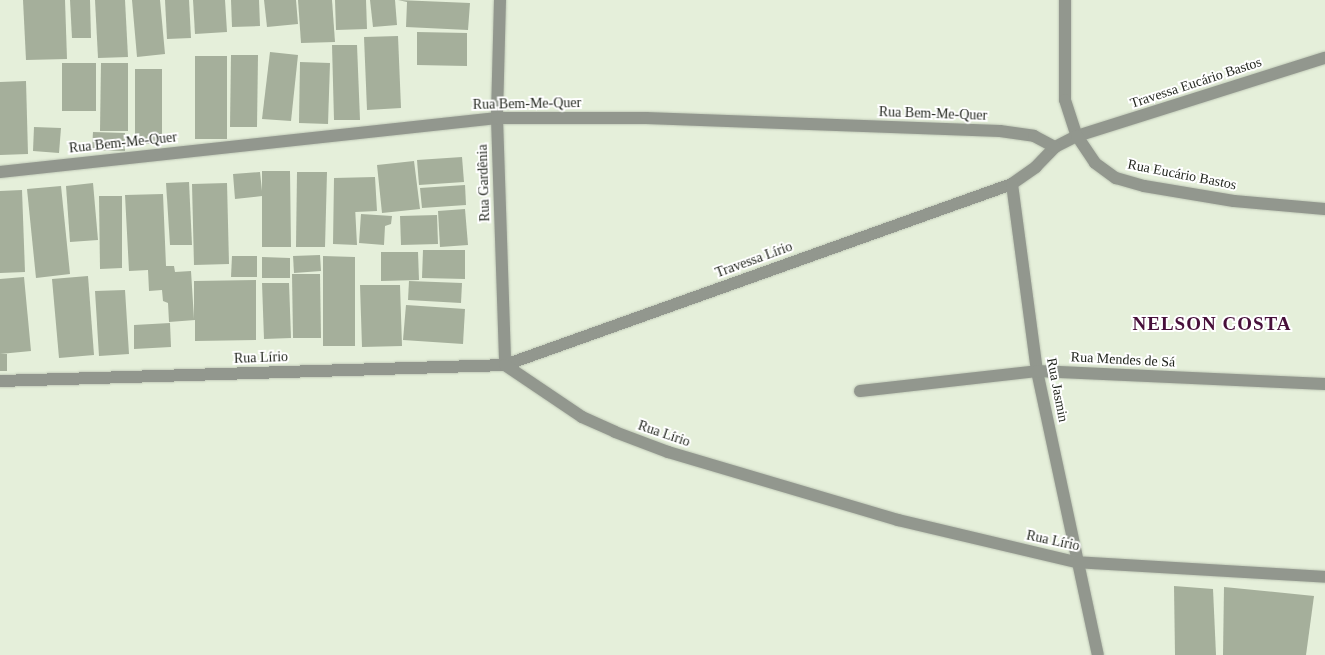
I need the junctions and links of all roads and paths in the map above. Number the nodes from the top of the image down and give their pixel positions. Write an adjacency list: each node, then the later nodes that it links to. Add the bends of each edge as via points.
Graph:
1 (500, 0): 4 (street, Rua Gardênia)
2 (1065, 0): 5 (street, via 1066,100)
3 (1325, 58): 5 (street, Travessa Eucário Bastos)
4 (497, 118): 6 (street, Rua Bem-Me-Quer, via 646,118 1000,131 1034,136); 7 (street, Rua Bem-Me-Quer); 10 (street, Rua Gardênia)
5 (1077, 136): 6 (street); 9 (street, Rua Eucário Bastos, via 1095,163 1116,178 1180,193)
6 (1054, 147): 8 (street, via 1036,167)
7 (0, 172)
8 (1012, 184): 10 (street, Travessa Lírio); 11 (street, Rua Jasmin)
9 (1325, 209)
10 (505, 365): 12 (street, Rua Lírio); 15 (street, Rua Lírio, via 582,417 668,452 898,520)
11 (1037, 371): 13 (street, Rua Mendes de Sá); 14 (street, Rua Mendes de Sá); 15 (street, Rua Jasmin)
12 (0, 381)
13 (1325, 384)
14 (860, 391)
15 (1076, 562): 16 (street, Rua Lírio); 17 (street, Rua Jasmin)
16 (1325, 577)
17 (1098, 655)

